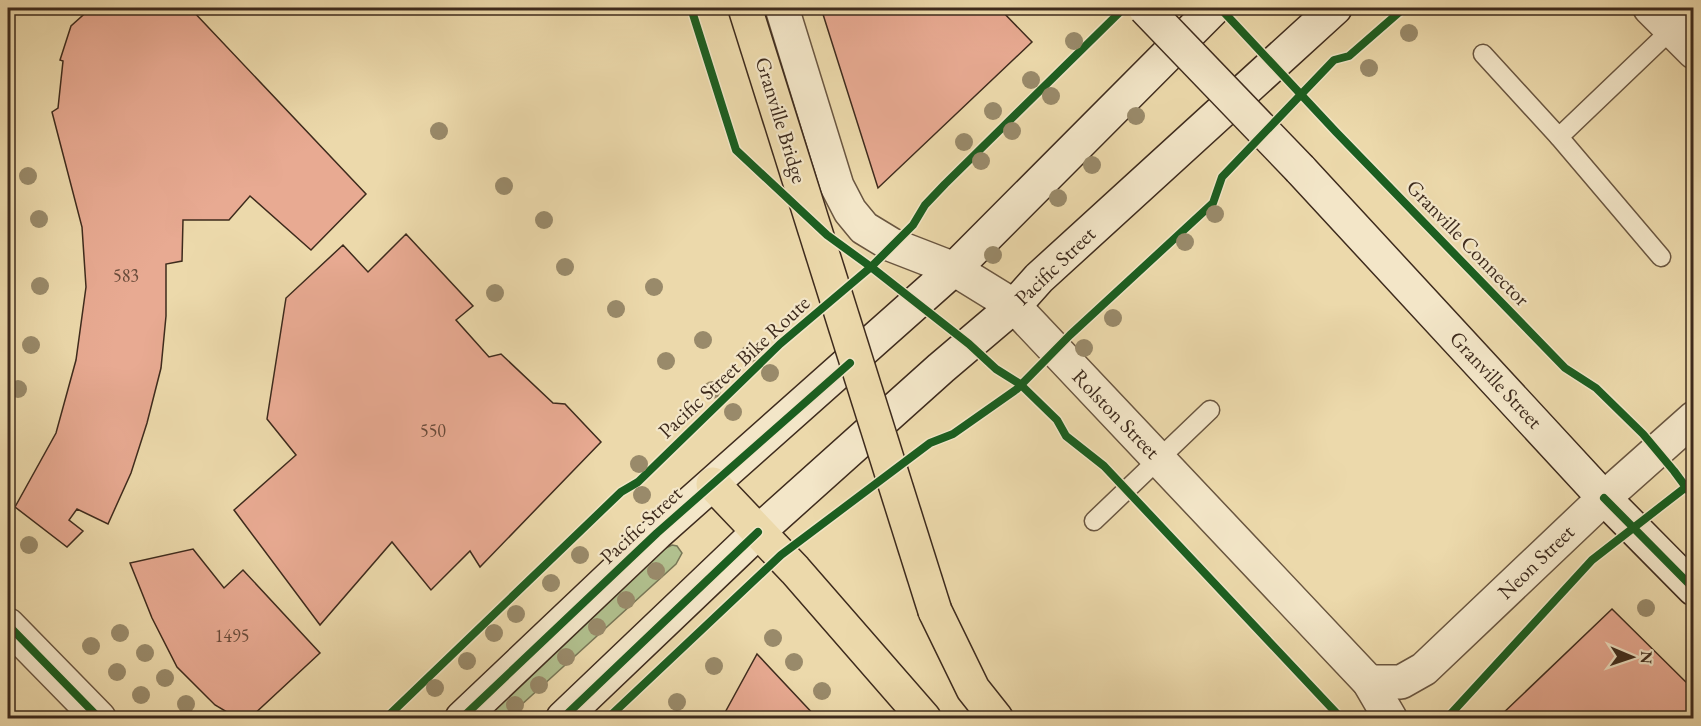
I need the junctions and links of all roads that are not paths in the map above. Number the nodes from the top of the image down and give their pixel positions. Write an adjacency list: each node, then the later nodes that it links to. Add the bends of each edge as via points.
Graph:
1 (746, 8): 29 (highway, Granville Bridge, bridge, via 935,611 973,689)
2 (782, 8): 13 (main road, Rolston Street, via 837,186 850,211 864,228 892,245)
3 (1145, 8): 19 (main road, Granville Street, bridge, via 1300,169)
4 (1159, 8): 8 (main road)
5 (1214, 8): 8 (main road, Pacific Street)
6 (1335, 8): 14 (main road, Pacific Street, via 1039,278)
7 (1672, 15): 9 (main road); 11 (lane)
8 (1185, 35): 13 (main road, Pacific Street)
9 (1694, 52)
10 (1483, 54): 11 (lane)
11 (1560, 136): 12 (lane)
12 (1661, 257)
13 (954, 269): 14 (main road, Rolston Street); 18 (main road, Pacific Street)
14 (1014, 306): 17 (main road, Rolston Street); 21 (main road, Pacific Street)
15 (1210, 410): 17 (lane)
16 (1694, 418): 19 (main road, Neon Street)
17 (1159, 459): 20 (lane); 24 (main road, Rolston Street)
18 (713, 484): 21 (highway); 26 (main road, Pacific Street)
19 (1604, 498): 22 (main road, Granville Street); 24 (main road, Neon Street, via 1424,669 1401,682)
20 (1094, 521)
21 (758, 532): 27 (main road, Pacific Street); 28 (highway)
22 (1694, 589)
23 (8, 625): 25 (main road)
24 (1369, 682): 30 (main road, Rolston Street)
25 (99, 718)
26 (462, 718)
27 (563, 718)
28 (924, 718)
29 (996, 718)
30 (1390, 718)

